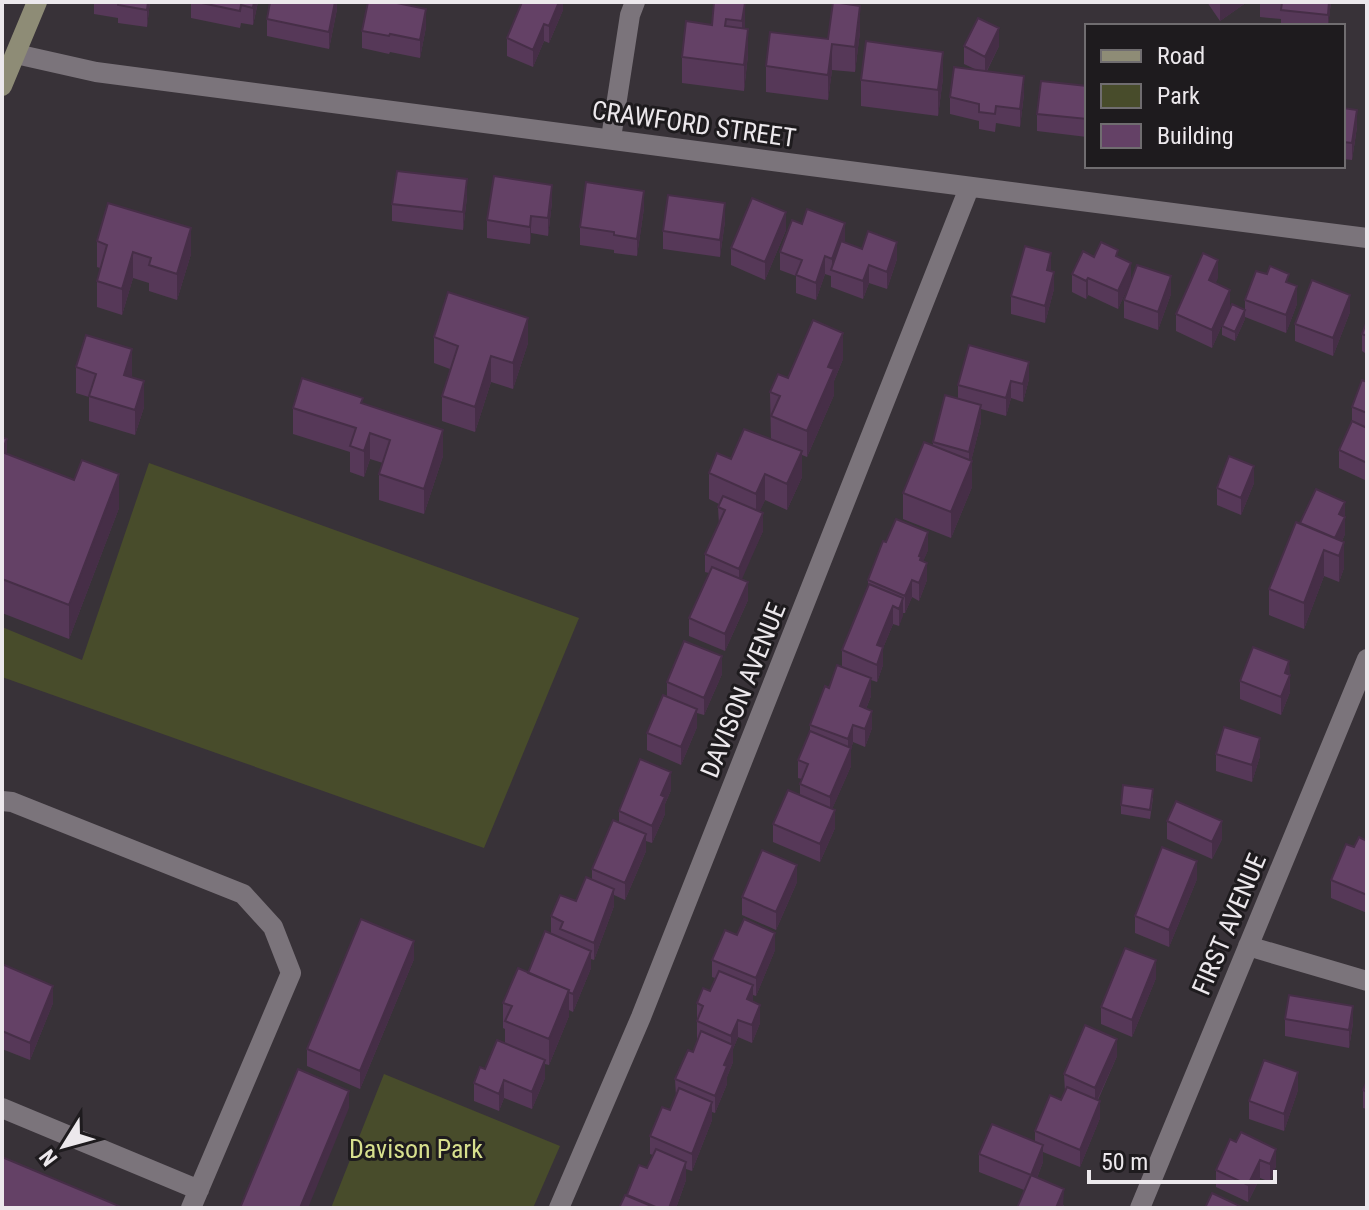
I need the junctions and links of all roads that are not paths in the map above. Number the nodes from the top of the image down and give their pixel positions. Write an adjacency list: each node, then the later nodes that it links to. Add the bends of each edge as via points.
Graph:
1 (37, 2): 3 (street)
2 (635, 2): 5 (street)
3 (16, 54): 4 (street); 5 (street, CRAWFORD STREET, via 96,72)
4 (2, 86)
5 (611, 138): 6 (street, CRAWFORD STREET)
6 (969, 188): 7 (street, CRAWFORD STREET); 14 (street, DAVISON AVENUE, via 641,1017)
7 (1367, 238)
8 (1367, 659): 10 (street, FIRST AVENUE)
9 (2, 801): 13 (street, via 243,894 273,927 291,973)
10 (1248, 946): 11 (street); 15 (street, FIRST AVENUE)
11 (1367, 981)
12 (2, 1108): 13 (street)
13 (195, 1199)
14 (559, 1208)
15 (1140, 1208)

